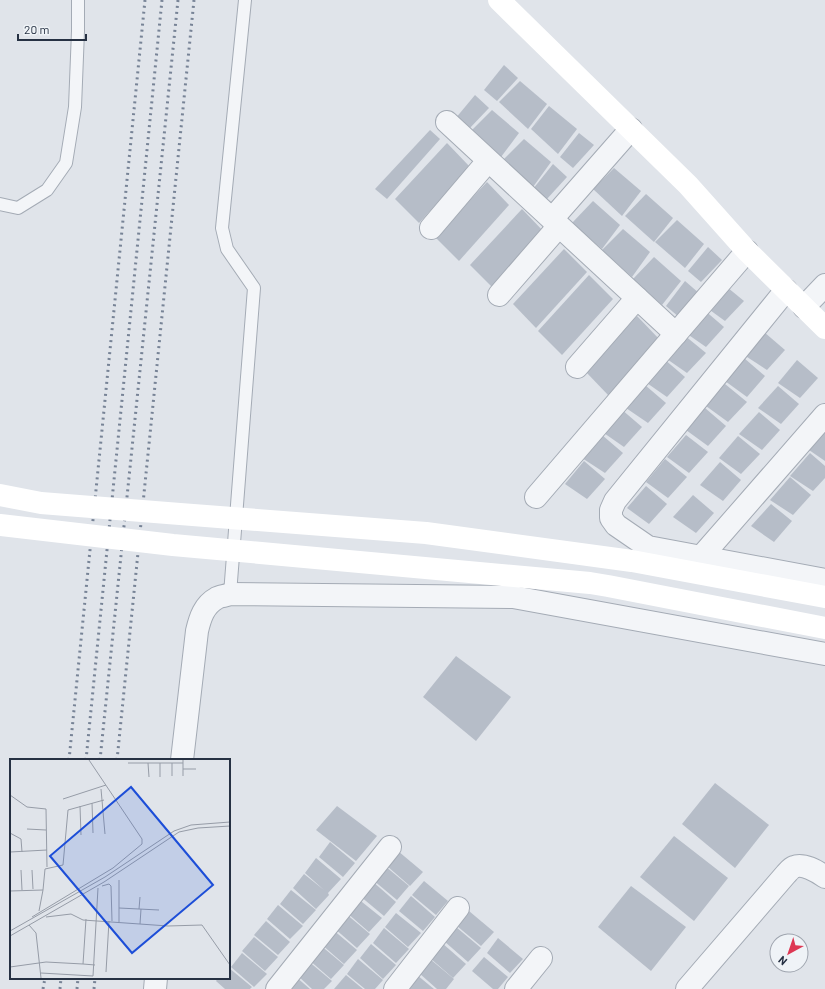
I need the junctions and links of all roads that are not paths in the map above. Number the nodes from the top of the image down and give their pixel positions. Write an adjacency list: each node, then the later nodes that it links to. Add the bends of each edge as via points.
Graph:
1 (78, 0): 7 (lane, via 75,107 66,163 47,190 18,208)
2 (245, 0): 25 (lane, via 222,228 227,249 254,288)
3 (499, 0): 5 (street)
4 (447, 122): 6 (street)
5 (631, 129): 8 (street); 10 (street, via 688,185)
6 (488, 161): 8 (street); 9 (street)
7 (0, 204)
8 (555, 223): 13 (street); 14 (street)
9 (431, 228)
10 (747, 251): 12 (street); 17 (street)
11 (825, 284): 15 (street)
12 (786, 290): 15 (street); 23 (street, via 611,510 611,518 616,525 648,548)
13 (499, 295)
14 (637, 298): 17 (street); 18 (street)
15 (804, 307): 16 (street)
16 (825, 328)
17 (676, 334): 21 (street)
18 (577, 367)
19 (825, 416): 23 (street)
20 (0, 495): 26 (street, bridge, via 49,503 426,533 632,561)
21 (536, 497)
22 (0, 525): 27 (street, bridge, via 173,545 608,586)
23 (701, 557): 24 (street)
24 (825, 580)
25 (230, 594): 28 (street, via 512,597); 29 (street, via 217,598 207,606 201,616 197,631)
26 (825, 597)
27 (825, 628)
28 (825, 654)
29 (182, 759)
30 (390, 847): 36 (street)
31 (825, 877): 39 (street, via 804,866 794,867)
32 (458, 908): 37 (street)
33 (541, 958): 38 (street)
34 (156, 979): 35 (street)
35 (155, 989)
36 (277, 989)
37 (395, 989)
38 (516, 989)
39 (687, 989)

